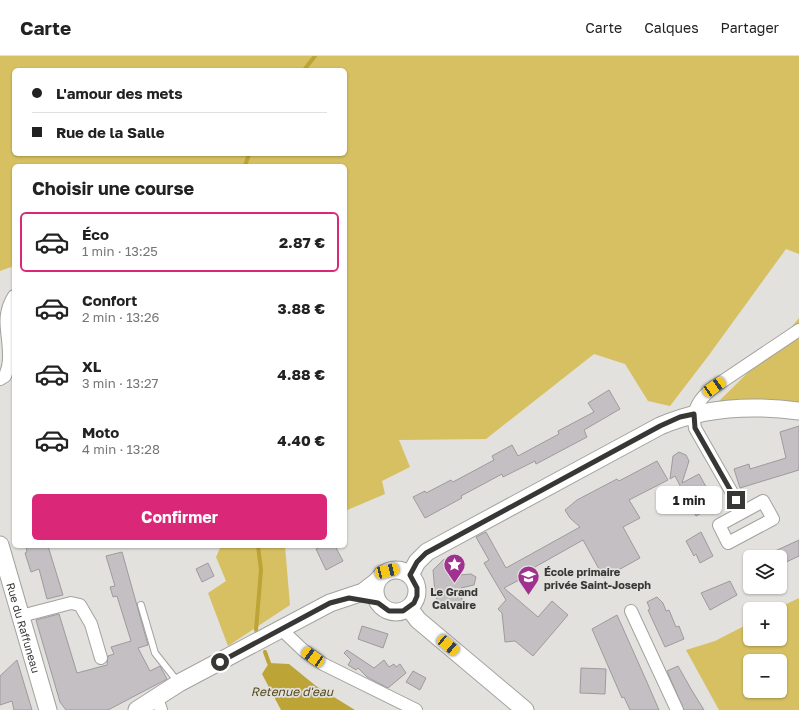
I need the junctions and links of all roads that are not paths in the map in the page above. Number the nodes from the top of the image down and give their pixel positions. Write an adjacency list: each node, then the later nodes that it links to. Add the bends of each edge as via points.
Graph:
1 (12, 299): 3 (street, via 5,309 3,320)
2 (799, 330): 6 (street, via 714,387 701,398)
3 (11, 352): 4 (street, via 5,376)
4 (0, 379)
5 (799, 411): 6 (street, via 736,408)
6 (694, 414): 7 (street, via 695,428); 9 (street, via 660,426 426,553)
7 (742, 512)
8 (0, 545): 16 (street, Rue du Raffuneau)
9 (410, 575): 10 (street, via 403,570 395,569 380,576); 14 (street, via 417,588 417,596)
10 (376, 582): 11 (street); 12 (street, via 375,596)
11 (349, 598): 12 (street); 17 (street, via 330,603)
12 (378, 603): 14 (street, via 389,611 403,611)
13 (141, 605): 19 (lane, via 155,653)
14 (409, 608): 24 (street, via 418,620)
15 (631, 611): 25 (street)
16 (21, 616): 18 (street, via 70,602 80,605 91,624); 21 (street, Rue du Raffuneau)
17 (275, 633): 19 (street); 23 (street, via 323,664)
18 (101, 658)
19 (179, 683): 20 (street)
20 (159, 704): 22 (street)
21 (48, 710)
22 (138, 710)
23 (416, 710)
24 (525, 710)
25 (677, 710)

